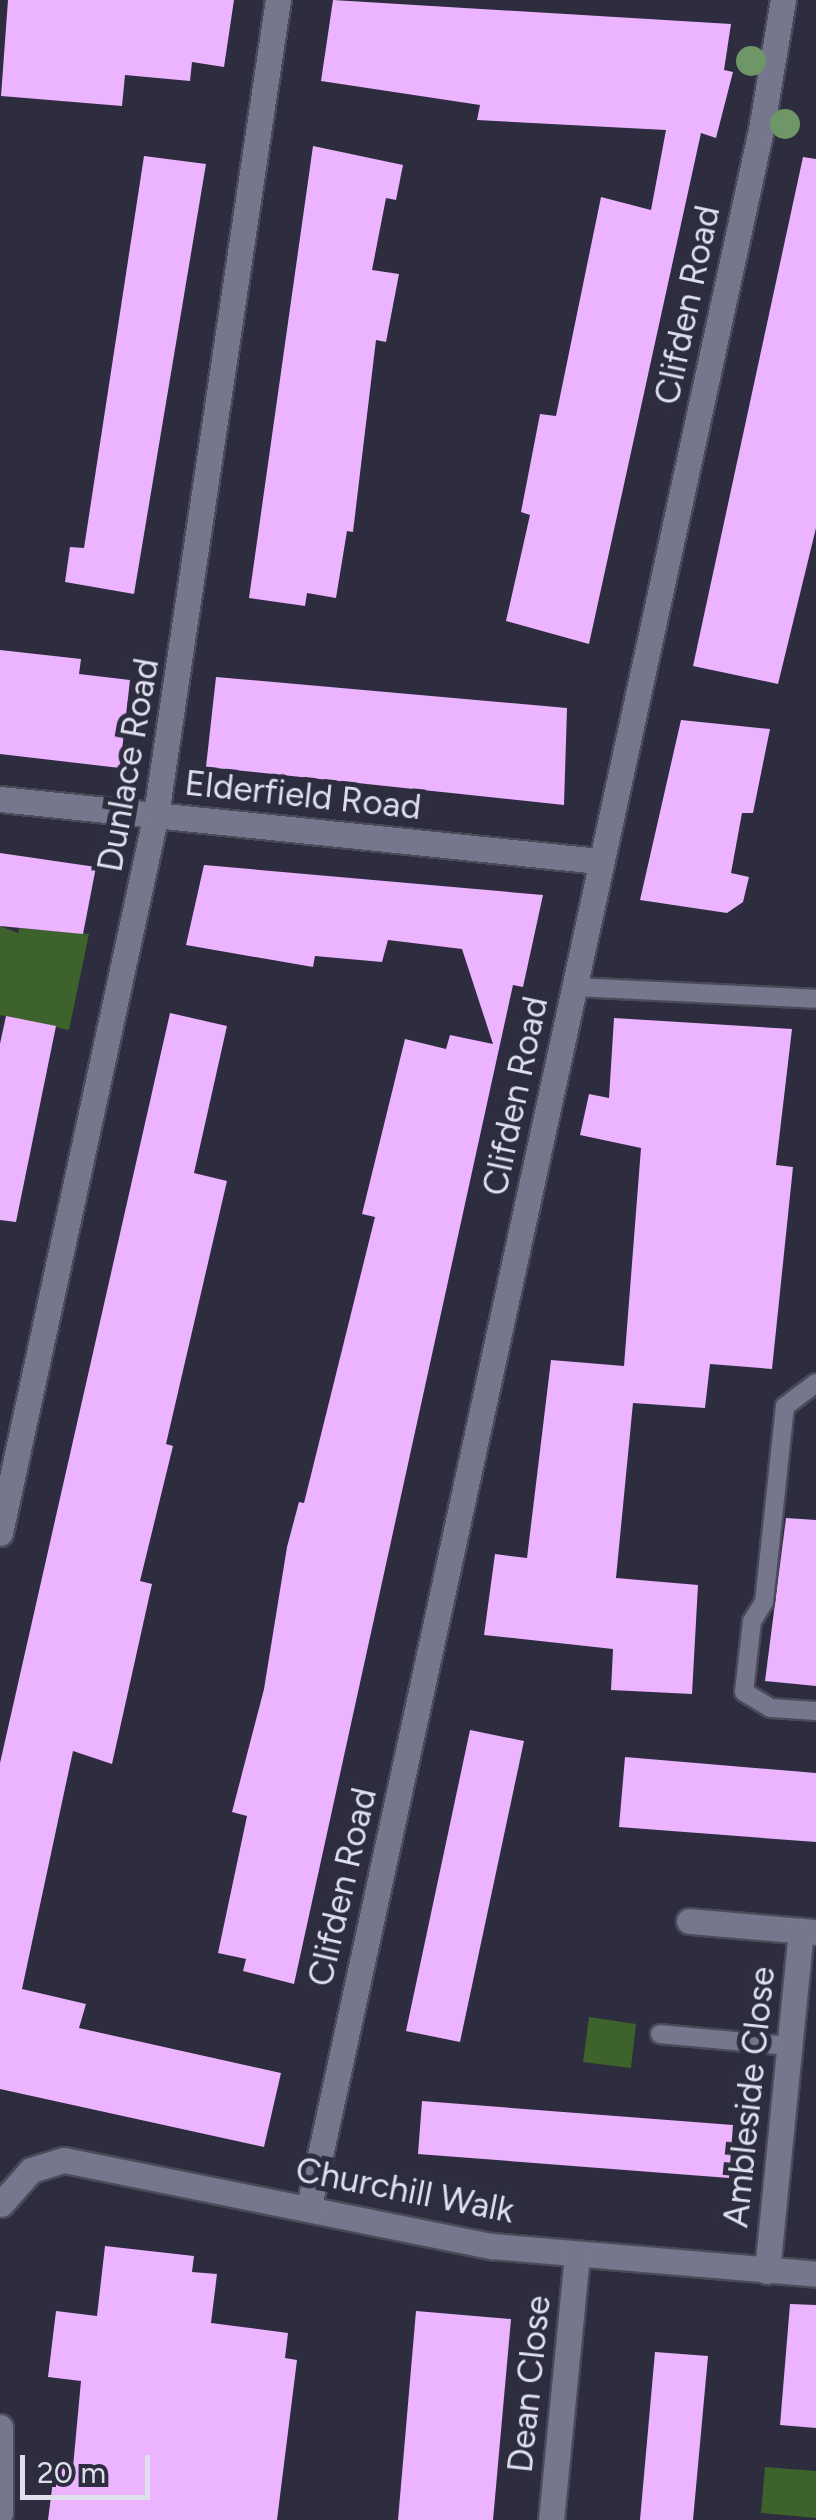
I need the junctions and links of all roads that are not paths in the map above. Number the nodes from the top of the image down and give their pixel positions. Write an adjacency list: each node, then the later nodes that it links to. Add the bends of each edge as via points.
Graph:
1 (278, 0): 4 (street, Dunlace Road)
2 (783, 0): 5 (street, Clifden Road, via 761,130)
3 (0, 799): 4 (street, Elderfield Road)
4 (156, 814): 5 (street, Elderfield Road); 9 (street, Dunlace Road)
5 (599, 861): 6 (street, Clifden Road)
6 (574, 987): 7 (lane); 16 (street, Clifden Road)
7 (816, 999)
8 (816, 1383): 10 (lane, via 786,1406 764,1602 752,1622 744,1692 771,1708)
9 (0, 1534)
10 (816, 1712)
11 (689, 1921): 12 (street)
12 (809, 1931): 14 (street, Ambleside Close)
13 (660, 2034): 14 (lane)
14 (790, 2046): 18 (street, Ambleside Close)
15 (0, 2206): 16 (street, Churchill Walk, via 31,2170 64,2160)
16 (309, 2206): 17 (street, Churchill Walk, via 492,2246)
17 (578, 2255): 18 (street, Churchill Walk); 22 (street, Dean Close)
18 (767, 2270): 19 (street, Churchill Walk)
19 (816, 2274)
20 (0, 2427): 21 (street)
21 (0, 2513)
22 (551, 2520)

